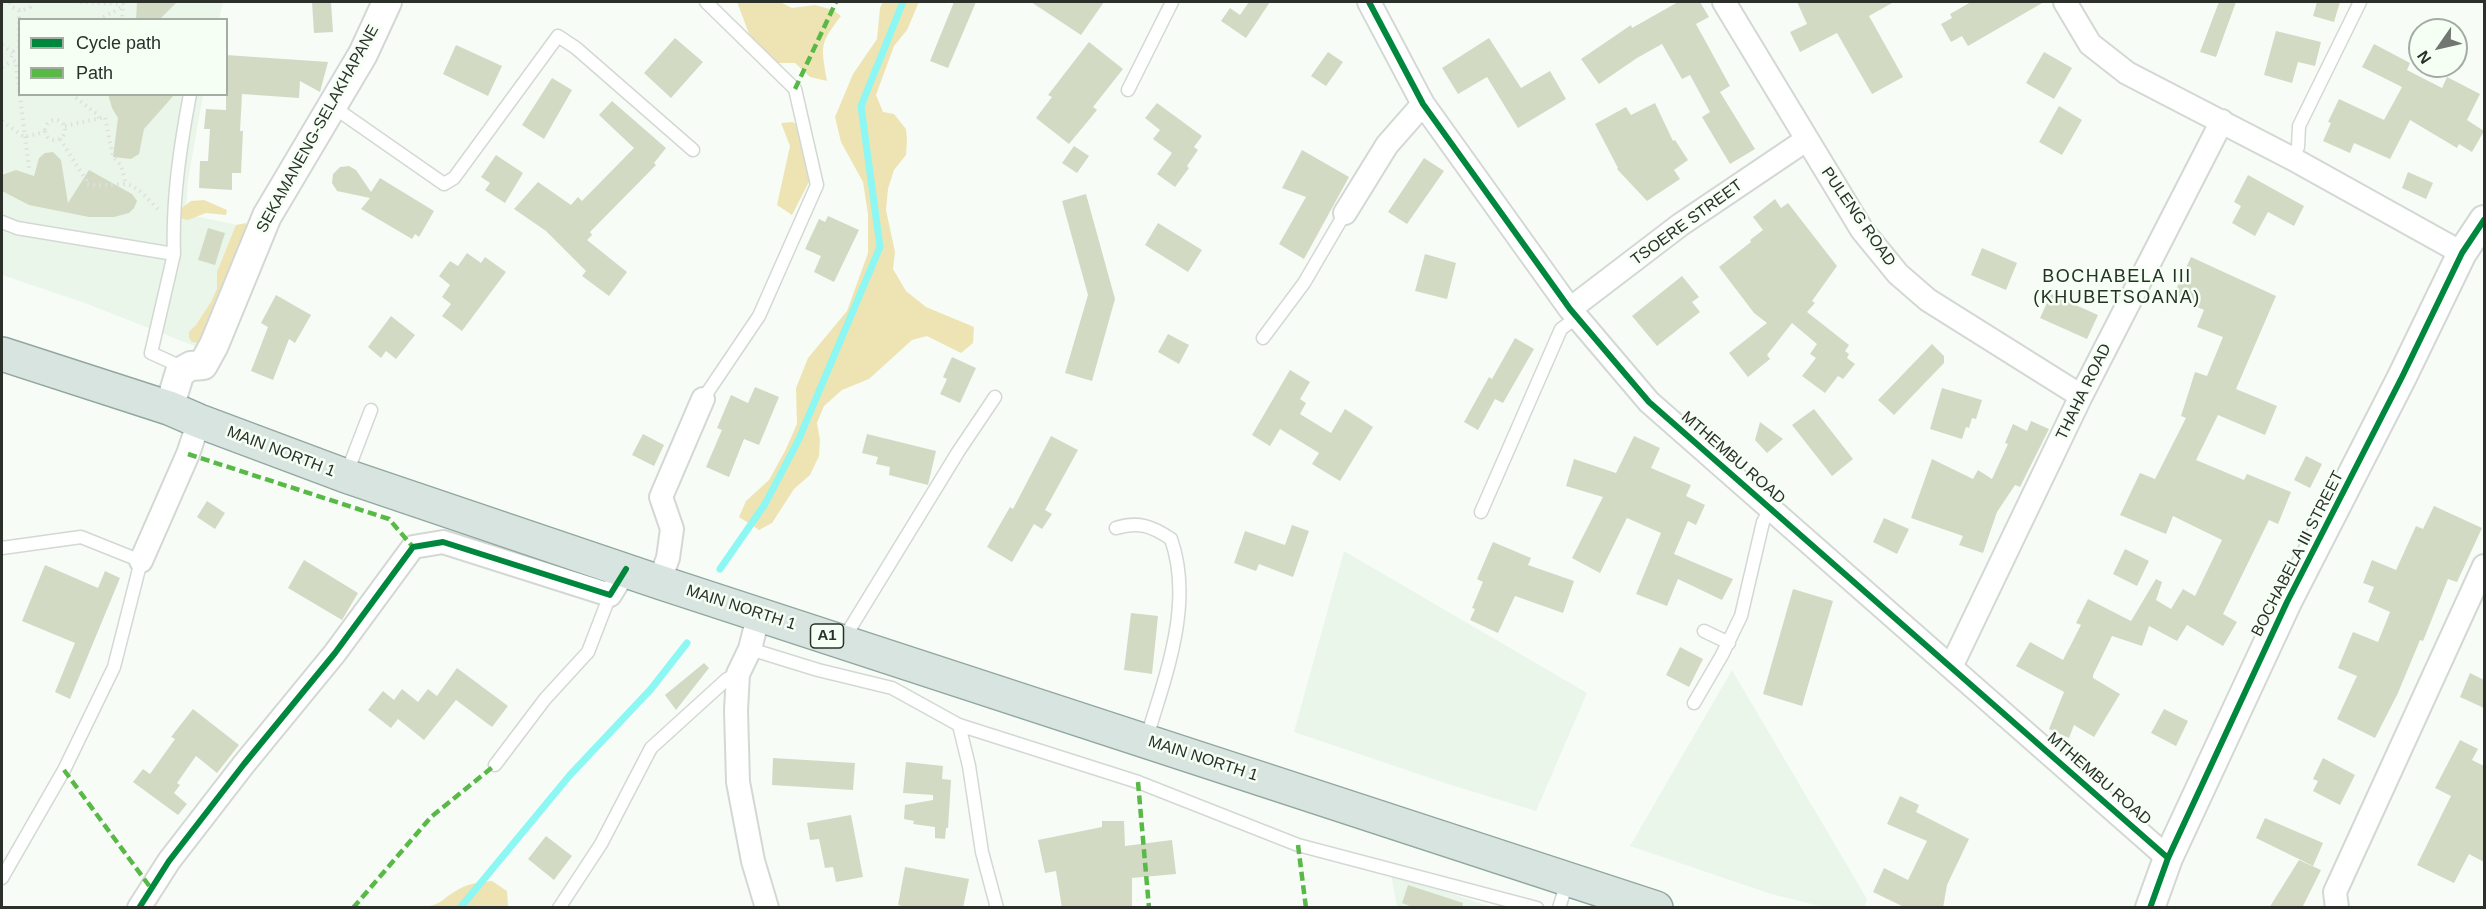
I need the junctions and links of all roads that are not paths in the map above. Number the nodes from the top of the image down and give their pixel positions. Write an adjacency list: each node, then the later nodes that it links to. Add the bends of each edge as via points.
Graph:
1 (387, 2): 11 (street, SEKAMANENG-SELAKHAPANE, via 363,54)
2 (706, 2): 26 (lane, via 795,89 817,184 759,316)
3 (1172, 2): 8 (lane)
4 (1369, 2): 10 (street, MTHEMBU ROAD)
5 (1724, 2): 13 (street, PULENG ROAD)
6 (2065, 2): 12 (street, via 2090,44 2127,73)
7 (2360, 2): 15 (lane, via 2299,126)
8 (1128, 90)
9 (190, 96): 19 (lane, via 174,220)
10 (1423, 104): 16 (street, via 1388,144); 20 (street, MTHEMBU ROAD)
11 (331, 106): 14 (lane, via 444,184 454,178 558,36); 23 (street, SEKAMANENG-SELAKHAPANE, via 267,216 209,355 203,365)
12 (2222, 121): 15 (street); 24 (street, THAHA ROAD)
13 (1806, 140): 20 (street, TSOERE STREET, via 1680,225); 24 (street, PULENG ROAD, via 1862,230 1898,274 1928,300)
14 (693, 150)
15 (2293, 159): 18 (street)
16 (1345, 213): 21 (lane, via 1304,283)
17 (2, 222): 19 (lane, via 17,228)
18 (2476, 238): 50 (street, BOCHABELA III STREET, via 2287,602)
19 (174, 254): 23 (lane, via 151,353 173,363)
20 (1573, 314): 31 (street, MTHEMBU ROAD, via 1648,402); 32 (lane, via 1561,329)
21 (1263, 338)
22 (2, 354): 27 (main road, MAIN NORTH 1 / A1)
23 (180, 372): 27 (street)
24 (2081, 396): 44 (street, THAHA ROAD)
25 (995, 397): 41 (lane)
26 (703, 399): 38 (street, via 661,497 672,529 668,558)
27 (169, 408): 29 (main road, MAIN NORTH 1 / A1)
28 (371, 410): 30 (lane)
29 (199, 422): 30 (main road, MAIN NORTH 1 / A1); 35 (street)
30 (346, 476): 37 (main road, MAIN NORTH 1 / A1)
31 (1770, 509): 42 (lane, via 1763,522 1742,616); 44 (street, MTHEMBU ROAD)
32 (1481, 512)
33 (1116, 528): 48 (lane, via 1143,524 1171,539 1176,552 1179,602 1172,652)
34 (2, 548): 35 (lane, via 81,537)
35 (141, 561): 51 (lane, via 114,667 64,770)
36 (2484, 566): 60 (street, via 2335,892)
37 (618, 582): 38 (main road, MAIN NORTH 1 / A1); 49 (lane, via 588,652 545,699); 53 (street, via 443,542 413,547 335,653 169,861)
38 (659, 582): 39 (main road, MAIN NORTH 1 / A1)
39 (759, 613): 41 (main road, MAIN NORTH 1 / A1); 43 (street)
40 (1704, 631): 42 (lane)
41 (842, 641): 48 (main road, MAIN NORTH 1 / A1)
42 (1729, 643): 46 (lane)
43 (750, 649): 45 (street); 47 (lane, via 892,688)
44 (1951, 667): 50 (street, MTHEMBU ROAD)
45 (738, 674): 54 (lane, via 727,679 651,748 601,844); 55 (street, via 738,782 753,861)
46 (1694, 703)
47 (959, 725): 56 (lane, via 982,852); 57 (lane, via 1138,782 1298,845)
48 (1146, 741): 52 (main road, MAIN NORTH 1 / A1)
49 (495, 765)
50 (2168, 858): 59 (street, BOCHABELA III STREET)
51 (2, 878)
52 (1564, 893): 58 (main road, MAIN NORTH 1 / A1)
53 (139, 908)
54 (559, 908)
55 (767, 908)
56 (997, 908)
57 (1537, 908)
58 (1656, 908)
59 (2150, 908)
60 (2337, 908)

